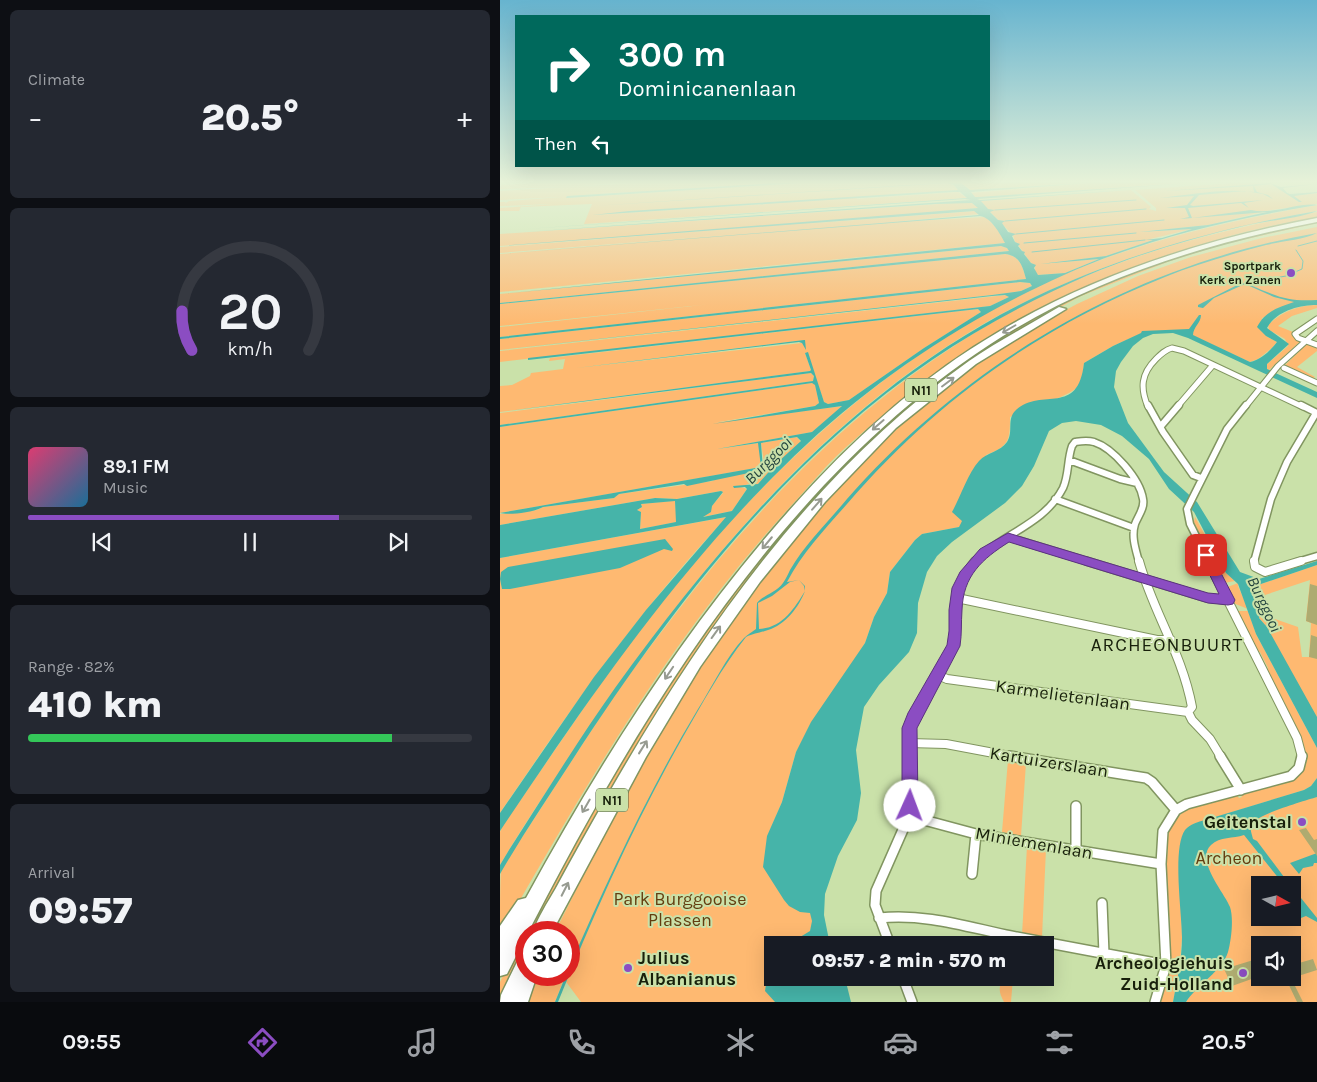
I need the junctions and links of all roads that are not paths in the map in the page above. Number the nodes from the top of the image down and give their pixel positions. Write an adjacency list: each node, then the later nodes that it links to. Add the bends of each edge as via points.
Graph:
1 (1263, 230): 34 (highway, N11, one-way to 34, via 1204,245 1104,281 1041,311 938,376 852,449 735,581 696,634 619,748)
2 (1292, 230): 38 (highway, N11, one-way to 2, via 628,772 712,638 786,540 839,479 886,434 970,365 1083,298 1192,255)
3 (1317, 319): 5 (street, via 1295,334)
4 (1317, 332): 5 (street)
5 (1306, 341): 6 (street); 10 (street)
6 (1317, 345)
7 (1213, 365): 10 (street); 12 (street); 12 (street, via 1170,348 1165,349 1148,367 1142,378 1142,390 1146,403)
8 (1284, 368): 9 (street)
9 (1317, 383)
10 (1259, 387): 11 (street); 14 (street, via 1227,429)
11 (1316, 413): 19 (street, via 1286,462 1271,499 1254,562 1255,567 1265,572)
12 (1161, 426): 14 (street, via 1193,474)
13 (1069, 460): 15 (street); 15 (street, via 1074,442 1096,442 1118,460); 16 (street, via 1068,477)
14 (1200, 478): 22 (street, via 1188,509 1190,524)
15 (1137, 483): 17 (street, via 1145,504)
16 (1055, 499): 17 (street); 18 (street, via 1031,524)
17 (1134, 528): 20 (street, via 1134,546)
18 (1008, 537): 20 (street); 21 (street, via 984,552 973,564)
19 (1317, 556)
20 (1146, 580): 22 (street, via 1208,598); 23 (street)
21 (957, 598): 23 (street, via 1157,640); 24 (street, via 955,638)
22 (1228, 600): 27 (street, via 1302,749 1303,761 1299,771 1291,776)
23 (1171, 640): 25 (street, via 1190,691 1192,707)
24 (938, 675): 25 (street, Karmelietenlaan); 26 (street, via 914,717)
25 (1188, 712): 27 (street, via 1210,739)
26 (909, 743): 29 (street, Kartuizerslaan, via 939,743 1146,778); 30 (street)
27 (1241, 790): 29 (street)
28 (1076, 806): 32 (street)
29 (1176, 810): 33 (street, via 1163,832)
30 (909, 816): 31 (street, Miniemenlaan); 37 (street, via 876,891)
31 (976, 834): 32 (street, Miniemenlaan); 35 (street)
32 (1076, 850): 33 (street, Miniemenlaan)
33 (1161, 864): 42 (street)
34 (552, 866): 40 (highway, N11); 43 (highway, N11)
35 (972, 874)
36 (1102, 903): 41 (street)
37 (878, 918): 39 (street); 41 (street, via 909,915 930,918)
38 (548, 921)
39 (886, 936)
40 (500, 942)
41 (1104, 954): 42 (street)
42 (1166, 965): 50 (street)
43 (500, 967)
44 (516, 986): 47 (highway)
45 (524, 986): 48 (highway)
46 (906, 986): 49 (street)
47 (508, 1002)
48 (518, 1002)
49 (912, 1002)
50 (1155, 1002)

